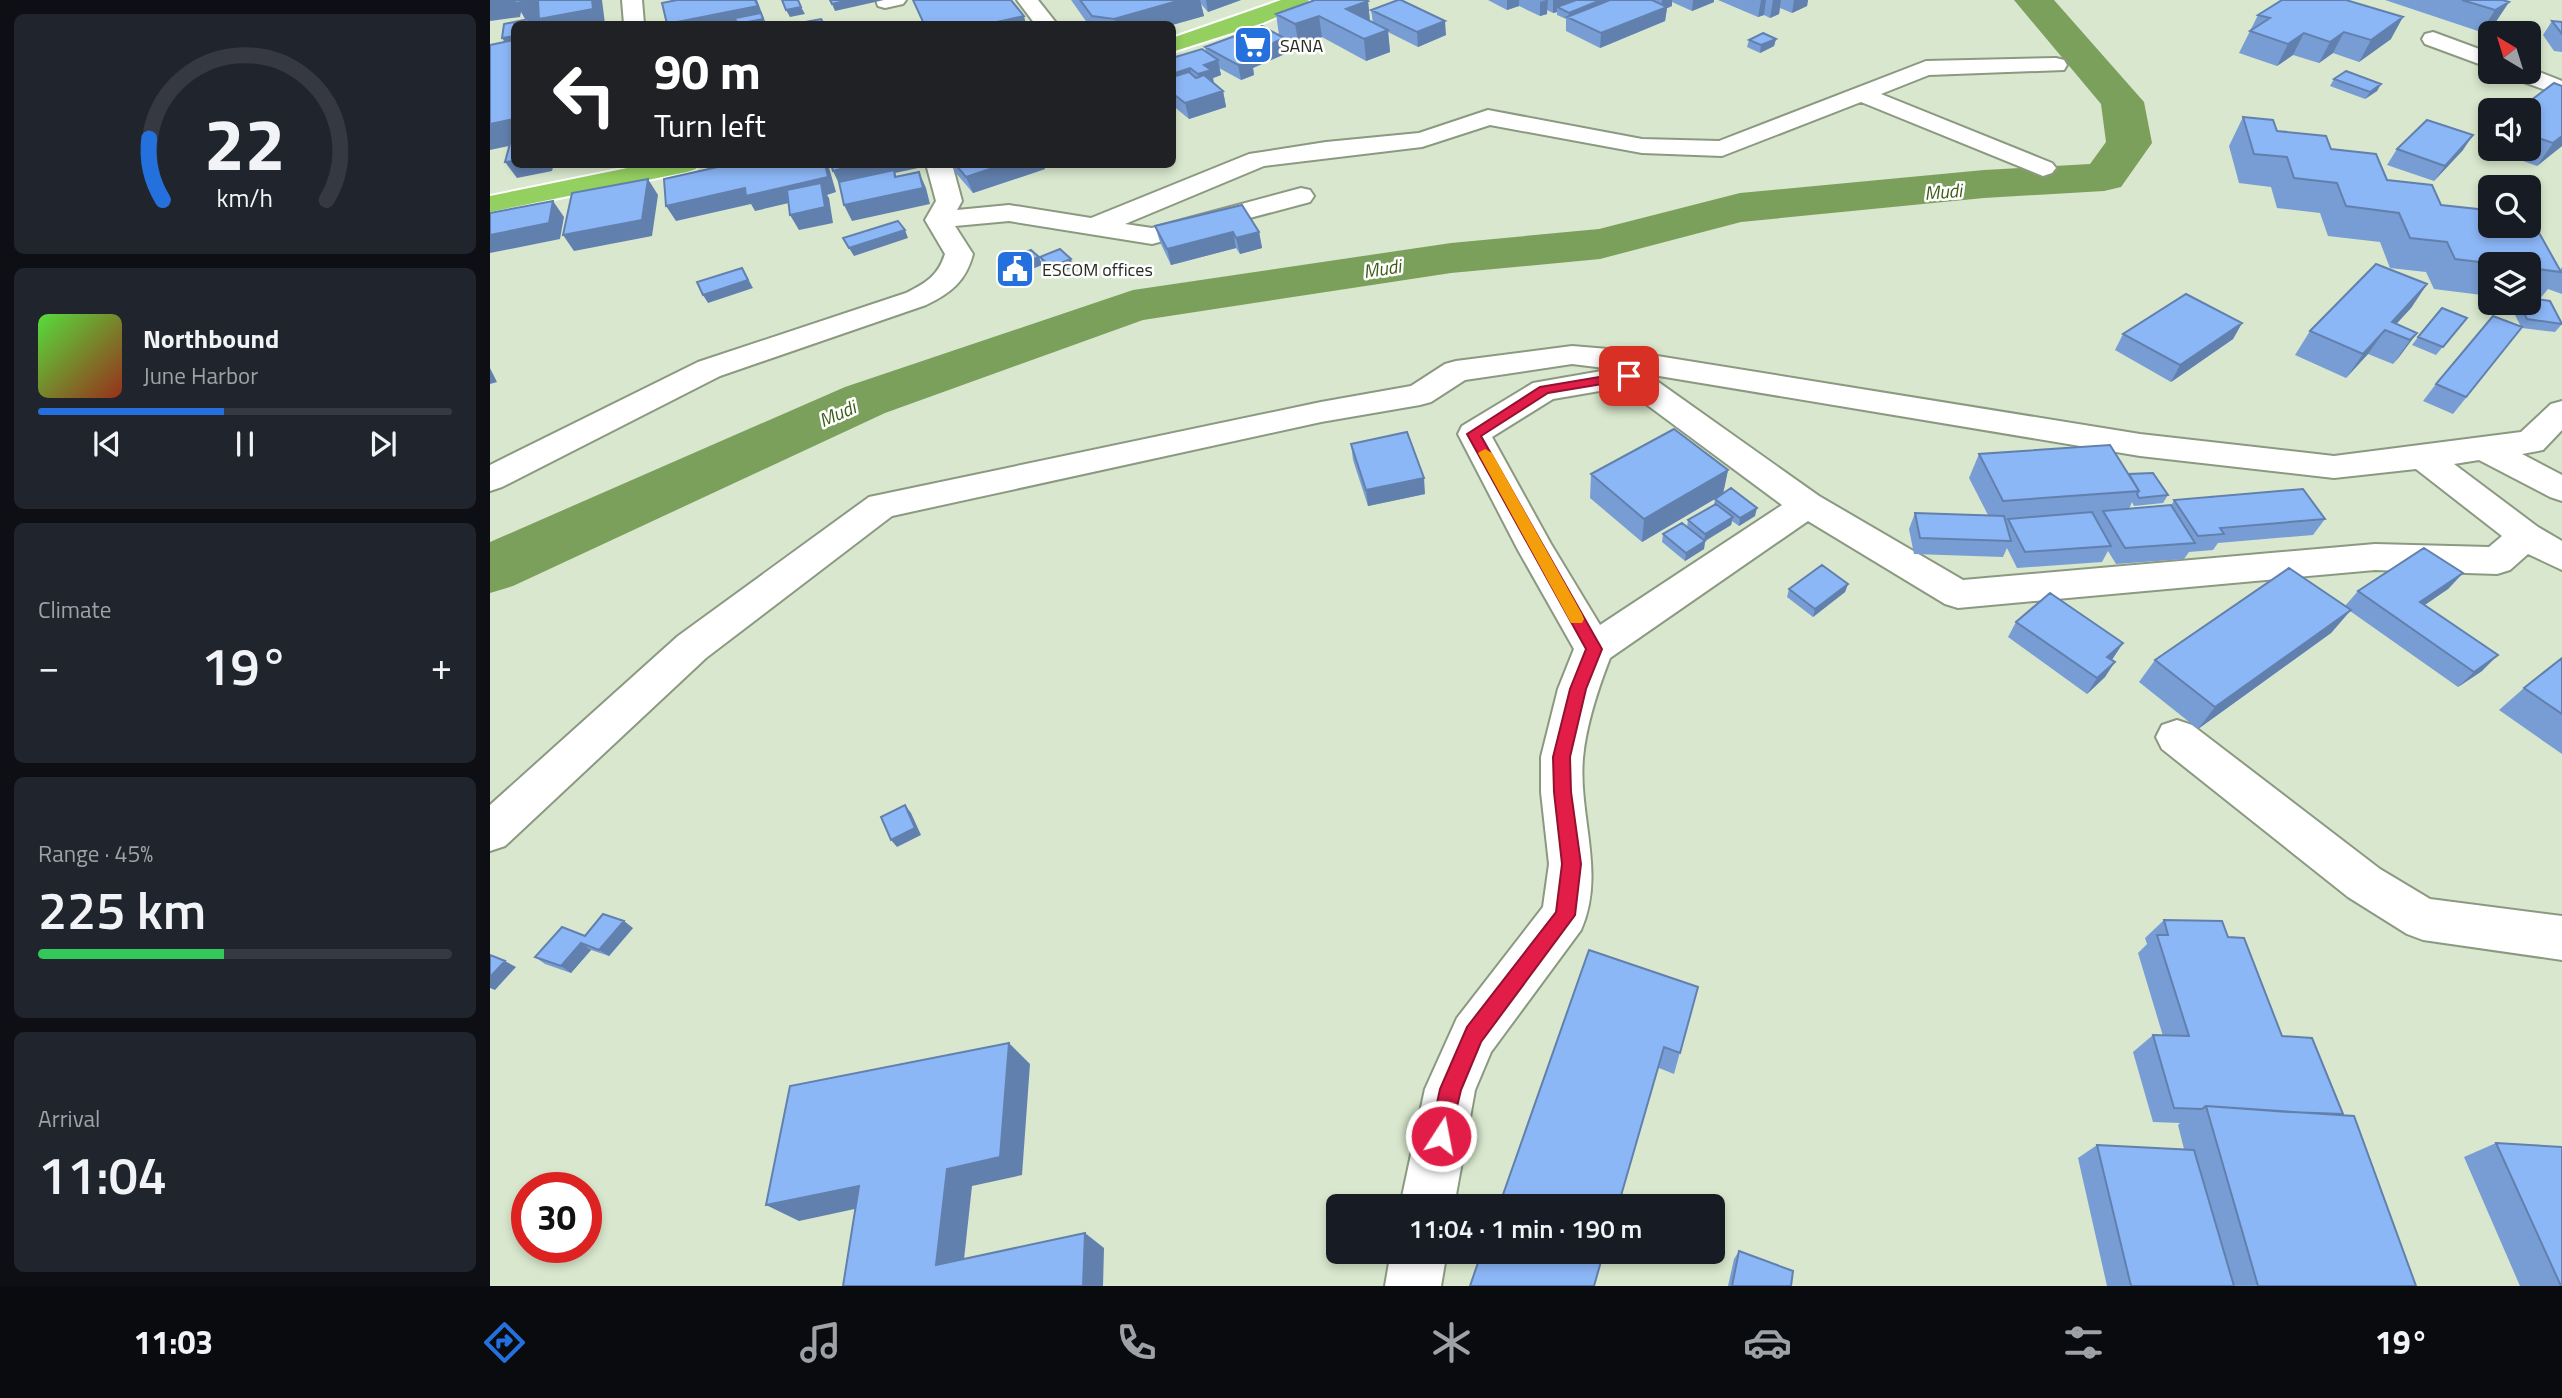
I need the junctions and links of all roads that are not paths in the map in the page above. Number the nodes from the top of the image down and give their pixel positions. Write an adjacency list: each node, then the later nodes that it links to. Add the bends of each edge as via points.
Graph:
1 (632, 0): 4 (street)
2 (1027, 0): 5 (street)
3 (1299, 0): 7 (highway)
4 (634, 21)
5 (1044, 21)
6 (2433, 39): 8 (street)
7 (1176, 45)
8 (2478, 56)
9 (2056, 65): 12 (street, via 1926,68)
10 (2541, 81): 11 (street)
11 (2562, 89)
12 (1861, 94): 15 (street); 19 (street, via 1722,149 1642,146 1488,117 1422,140 1258,159)
13 (661, 168): 17 (highway)
14 (940, 168): 18 (street, via 950,201)
15 (2043, 168)
16 (1301, 197): 19 (street, via 1152,236)
17 (490, 204)
18 (938, 220): 19 (street, via 1009,213); 23 (street, via 959,254 946,284 916,299 709,369)
19 (1091, 228)
20 (2562, 411): 21 (street, via 2531,442)
21 (2482, 448): 22 (street); 24 (street)
22 (2423, 457): 26 (street); 30 (street, via 2334,467 2140,445 1572,355 1457,371 1420,395 881,506 692,647)
23 (490, 479)
24 (2562, 489)
25 (1807, 505): 26 (street, via 1958,594 2375,557 2497,561); 28 (street); 28 (street, via 1629,376 1544,390 1474,434)
26 (2525, 536): 27 (street)
27 (2562, 557)
28 (1594, 649): 32 (street, via 1578,689 1562,757 1571,864 1565,915 1474,1035 1450,1089)
29 (2177, 737): 31 (street, via 2364,883 2423,919)
30 (490, 832)
31 (2562, 938)
32 (1429, 1194)
33 (1417, 1264): 34 (street)
34 (1413, 1286)

